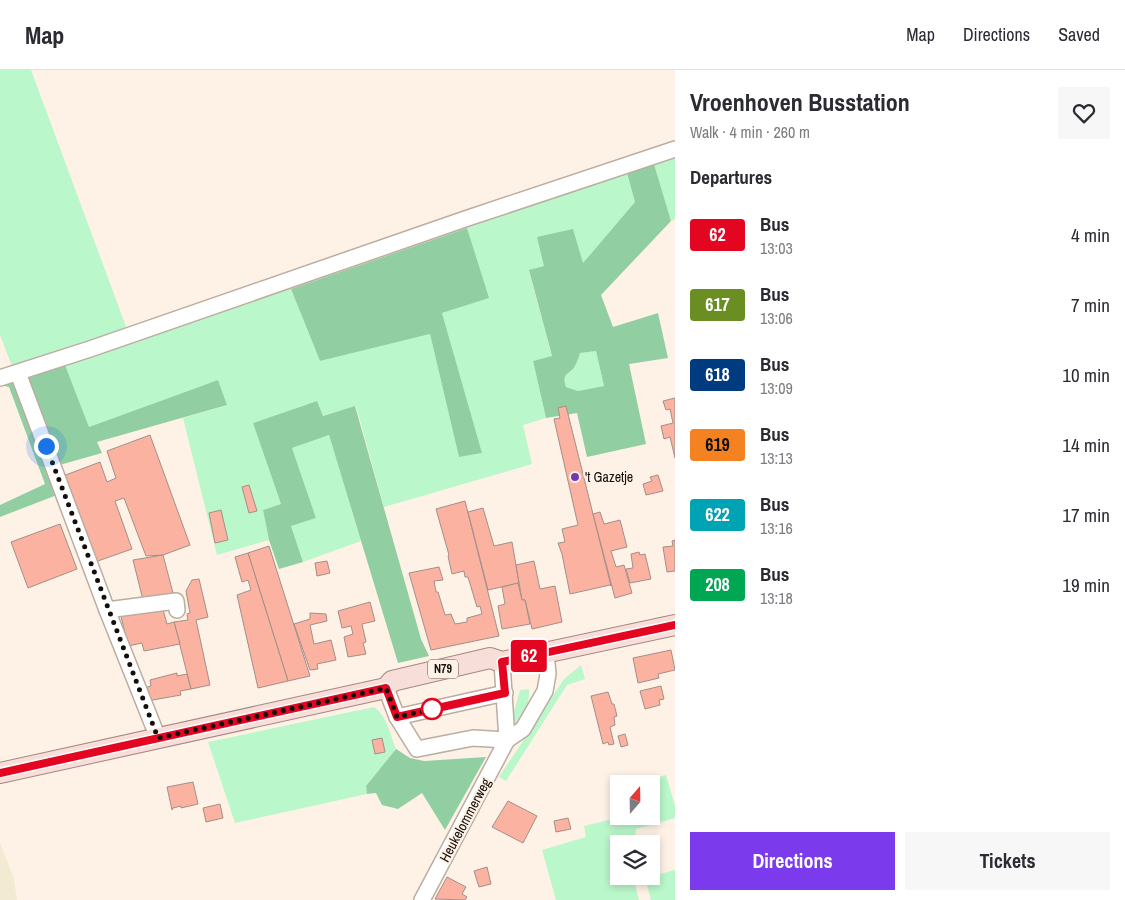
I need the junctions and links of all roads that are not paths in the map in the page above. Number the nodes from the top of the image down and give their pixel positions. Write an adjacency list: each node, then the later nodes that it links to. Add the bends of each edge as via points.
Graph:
1 (675, 149): 2 (street)
2 (18, 373): 3 (street); 4 (street)
3 (0, 378)
4 (108, 610): 5 (street, via 176,600); 12 (street)
5 (177, 610)
6 (675, 625): 7 (main road, N79)
7 (546, 653): 8 (main road, N79); 13 (street, Heukelommerweg, via 548,674 545,691 523,729)
8 (502, 662): 9 (main road, N79, via 495,670 395,692); 10 (street)
9 (386, 688): 11 (street); 12 (main road, N79)
10 (505, 693): 11 (street); 13 (street)
11 (397, 717): 13 (street, via 416,749 473,738)
12 (158, 738): 14 (main road, N79)
13 (507, 740): 15 (street, Heukelommerweg)
14 (0, 773)
15 (422, 900)

